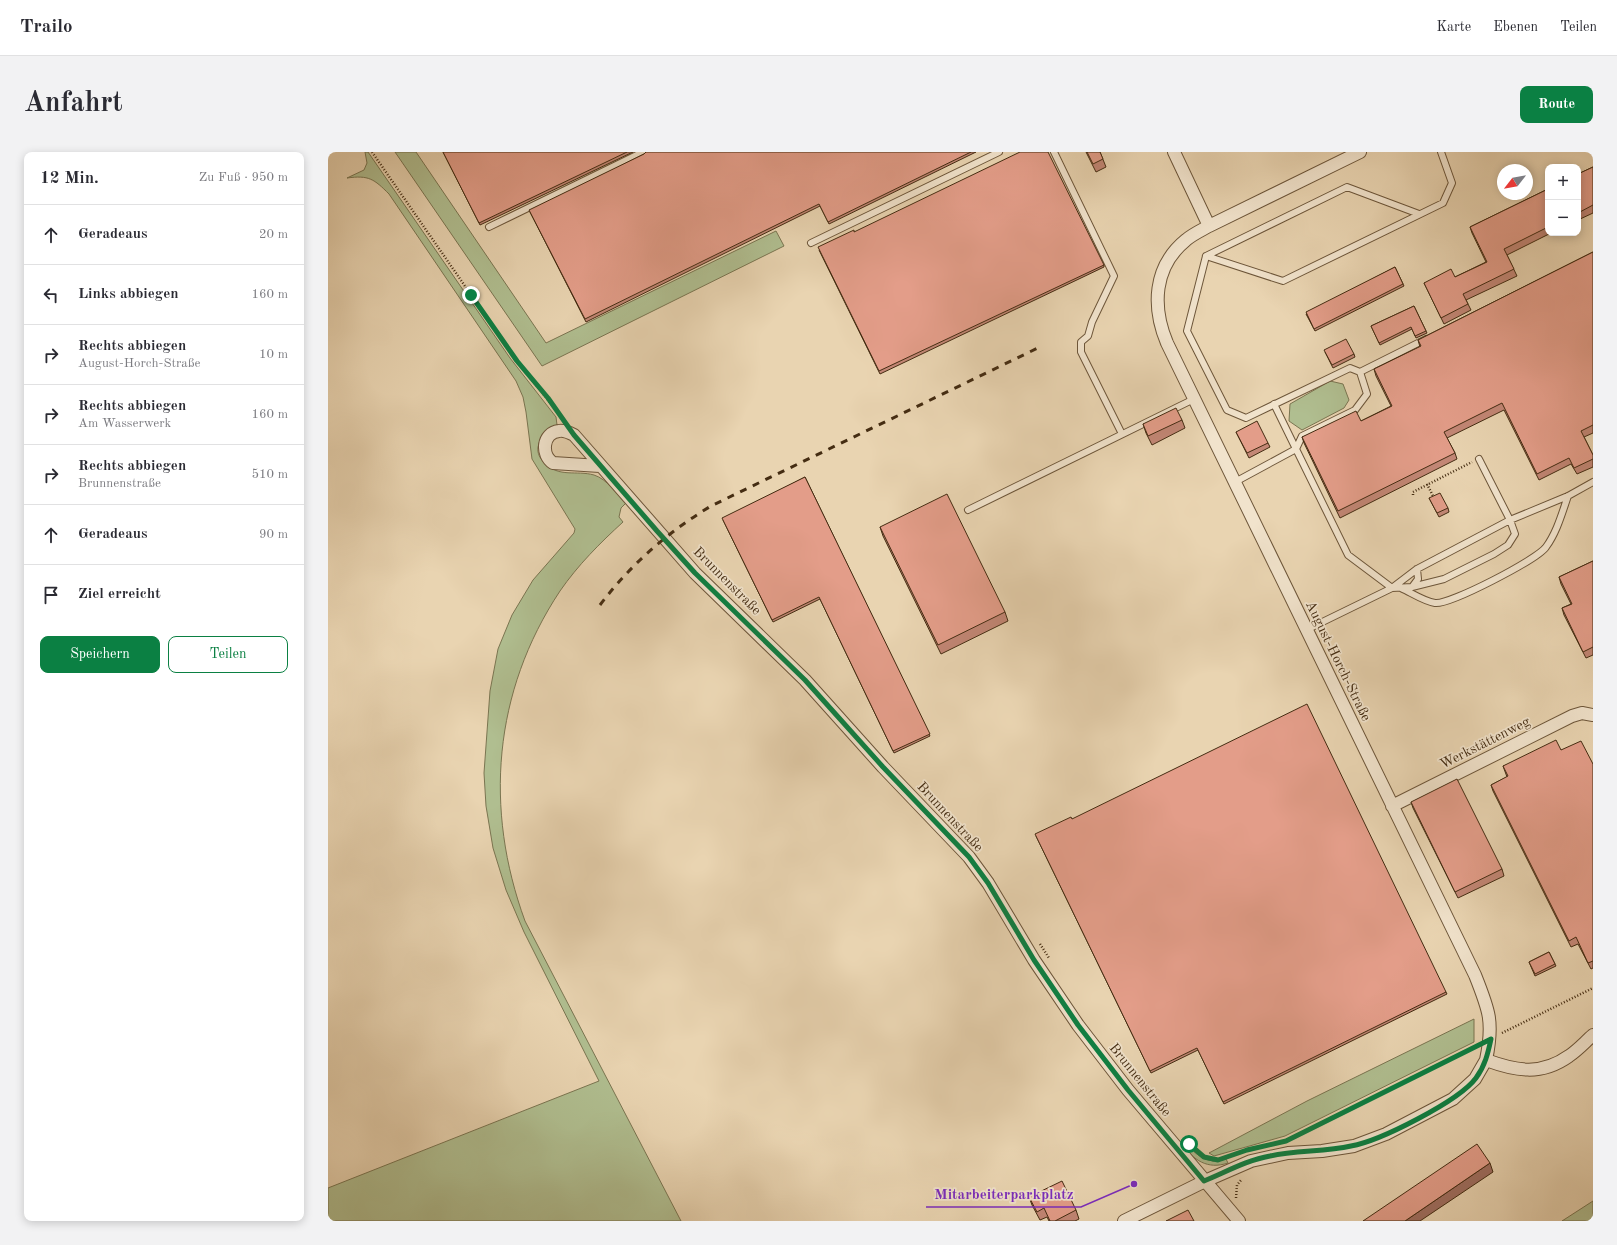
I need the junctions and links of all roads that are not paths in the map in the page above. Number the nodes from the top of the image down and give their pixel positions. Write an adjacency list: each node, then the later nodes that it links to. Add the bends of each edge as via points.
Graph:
1 (643, 152): 9 (lane)
2 (999, 152): 10 (lane)
3 (1054, 152): 16 (lane, via 1114,276 1088,336 1081,342 1080,352)
4 (1174, 152): 8 (street)
5 (1441, 152): 7 (lane, via 1452,183 1443,203)
6 (1356, 153): 8 (street)
7 (1419, 214): 11 (lane, via 1283,280); 11 (lane, via 1347,187)
8 (1209, 226): 14 (street, August-Horch-Straße, via 1186,240 1171,256 1160,275 1157,291 1159,325)
9 (489, 227)
10 (811, 243)
11 (1206, 256): 15 (lane, via 1187,332 1227,410 1246,418)
12 (1430, 337): 13 (lane)
13 (1360, 372): 15 (lane, via 1350,368); 17 (lane, via 1367,394 1355,410 1302,436)
14 (1194, 399): 16 (lane); 20 (street, August-Horch-Straße)
15 (1274, 404): 17 (lane)
16 (1122, 434): 23 (lane)
17 (1296, 449): 20 (lane); 27 (lane, via 1348,555)
18 (1479, 459): 24 (lane)
19 (600, 466): 19 (street, Brunnenstraße, via 574,435 561,430 551,434 544,444 544,450 553,463); 34 (street, Brunnenstraße, via 695,573 805,680 969,857 1078,1025)
20 (1235, 482): 29 (street, August-Horch-Straße)
21 (1593, 482): 22 (lane)
22 (1568, 496): 24 (lane); 28 (lane, via 1560,521 1546,548 1534,558 1455,599 1436,603)
23 (968, 510)
24 (1510, 520): 25 (lane); 26 (lane, via 1515,534 1508,545 1444,579)
25 (1417, 569): 26 (lane, via 1418,579); 27 (lane)
26 (1412, 587): 28 (lane)
27 (1392, 588): 28 (lane); 29 (lane)
28 (1401, 588)
29 (1306, 630): 31 (street, August-Horch-Straße)
30 (1593, 715): 31 (street, Werkstättenweg, via 1582,713 1572,716)
31 (1392, 806): 33 (street, August-Horch-Straße, via 1487,1003 1491,1039)
32 (1593, 1035): 33 (street, via 1569,1056 1536,1069 1510,1069)
33 (1486, 1060): 34 (street, August-Horch-Straße, via 1476,1079 1453,1099 1386,1134 1354,1146 1269,1156)
34 (1204, 1181): 35 (street, August-Horch-Straße); 36 (street, Brunnenstraße)
35 (1124, 1221)
36 (1239, 1221)

